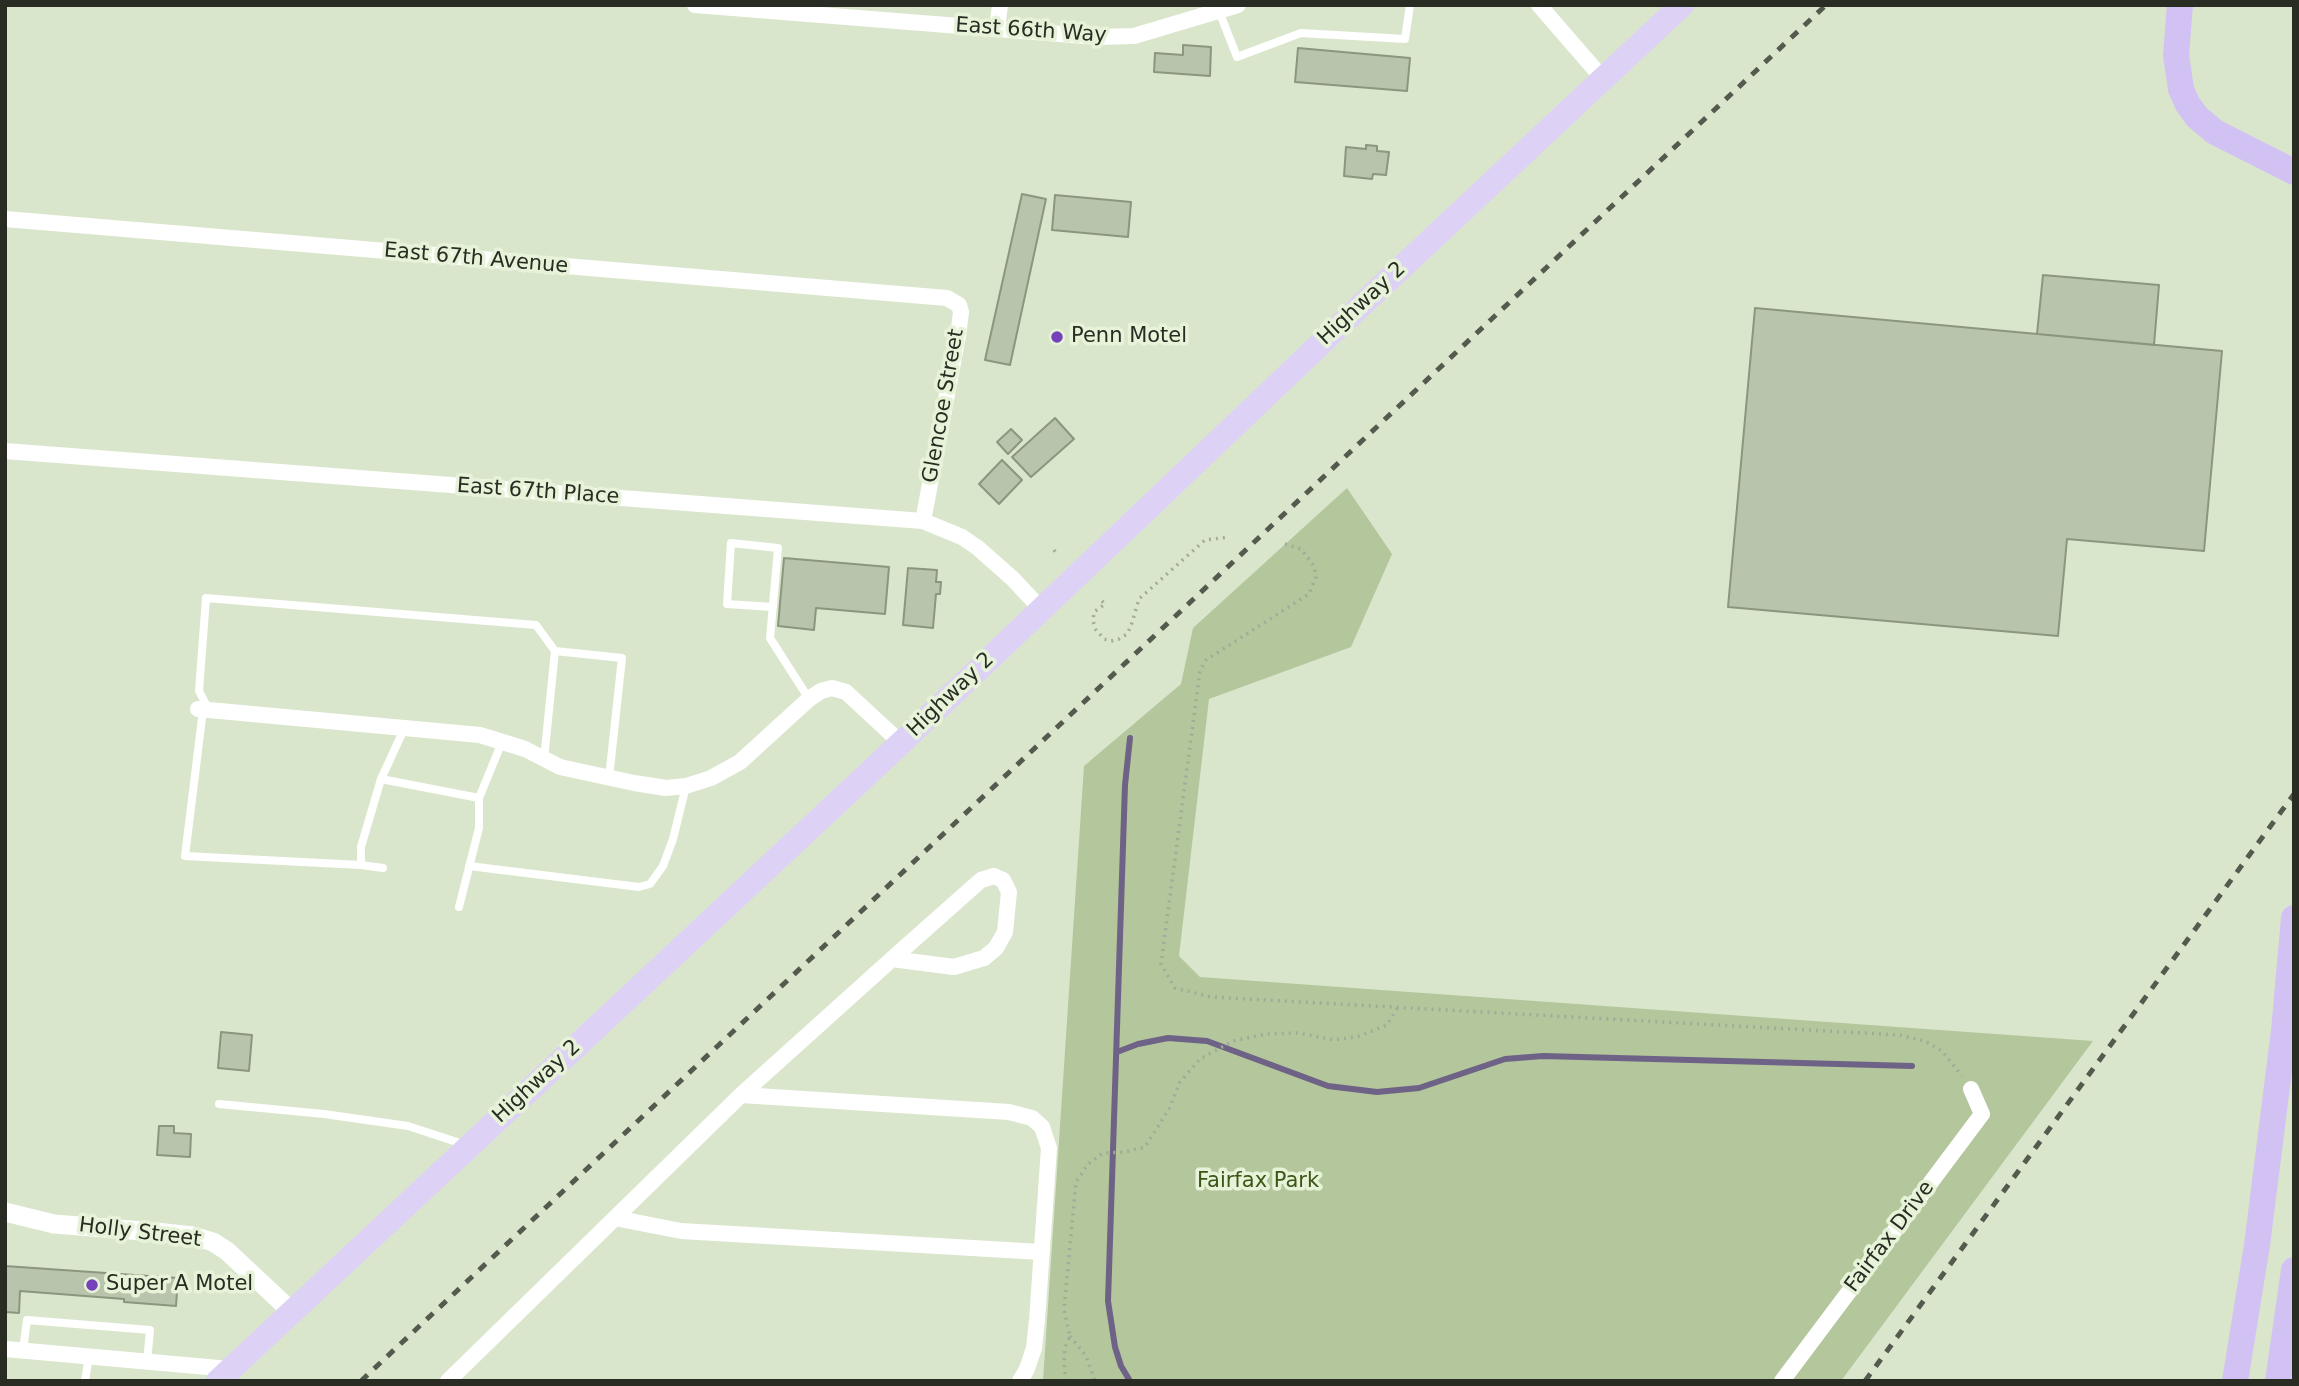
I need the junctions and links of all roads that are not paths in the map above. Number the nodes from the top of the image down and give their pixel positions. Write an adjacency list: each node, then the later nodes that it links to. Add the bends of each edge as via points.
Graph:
1 (695, 5): 9 (street, East 66th Way)
2 (1000, 5): 9 (street)
3 (1238, 5): 8 (street, East 66th Way)
4 (1410, 5): 8 (lane, via 1405,38 1301,33 1237,57)
5 (1539, 5): 10 (street)
6 (1682, 5): 10 (main road, Highway 2)
7 (2180, 5): 11 (highway, via 2176,55 2181,89 2197,117)
8 (1222, 8): 9 (street, East 66th Way, via 1134,36)
9 (997, 29)
10 (1604, 80): 19 (main road, Highway 2)
11 (2240, 146): 12 (highway); 13 (highway)
12 (2294, 150)
13 (2294, 172)
14 (5, 219): 15 (street, East 67th Avenue)
15 (947, 298): 17 (street, Glencoe Street, via 959,305 961,312)
16 (5, 451): 17 (street, East 67th Place)
17 (923, 521): 19 (street, East 67th Place, via 978,548)
18 (773, 607): 18 (lane, via 778,548 731,543 727,604); 21 (lane, via 770,638)
19 (1041, 609): 25 (main road, Highway 2)
20 (555, 651): 22 (lane, via 536,625 206,598 199,691); 26 (lane); 27 (lane, via 622,658)
21 (809, 699): 25 (street, via 832,688 846,692); 29 (street, via 740,762)
22 (204, 710): 23 (street); 31 (lane, via 185,856)
23 (405, 727): 24 (street, via 480,735); 28 (lane)
24 (502, 742): 26 (street); 30 (lane)
25 (901, 743): 40 (main road, Highway 2)
26 (544, 759): 27 (street)
27 (609, 778): 29 (street, via 666,788)
28 (381, 779): 30 (lane); 31 (lane, via 361,847)
29 (686, 786): 32 (lane, via 673,839 650,884 639,887)
30 (479, 798): 32 (lane, via 479,828)
31 (362, 865): 33 (lane)
32 (469, 866): 34 (lane)
33 (383, 868)
34 (459, 907)
35 (2294, 918): 55 (highway, via 2257,1245)
36 (892, 959): 36 (street, via 981,880 994,876 1003,880 1009,892 1005,932 984,958 954,967); 38 (street)
37 (1971, 1089): 54 (street, Fairfax Drive, via 1982,1114)
38 (741, 1095): 42 (street); 43 (street, via 1009,1112 1032,1118 1042,1127 1049,1148)
39 (219, 1104): 40 (lane, via 408,1126)
40 (468, 1146): 45 (main road, Highway 2)
41 (5, 1212): 45 (street, Holly Street, via 54,1224 193,1236 214,1242)
42 (615, 1218): 43 (street, via 681,1231); 52 (street)
43 (1041, 1252): 53 (street, via 1034,1348)
44 (2294, 1270): 56 (highway)
45 (291, 1311): 50 (main road, Highway 2)
46 (5, 1349): 47 (street)
47 (23, 1350): 48 (street); 49 (lane, via 27,1320 150,1330)
48 (89, 1356): 49 (street); 51 (lane)
49 (147, 1362): 50 (street)
50 (224, 1375)
51 (85, 1381)
52 (447, 1381)
53 (1020, 1381)
54 (1782, 1381)
55 (2235, 1381)
56 (2278, 1381)

